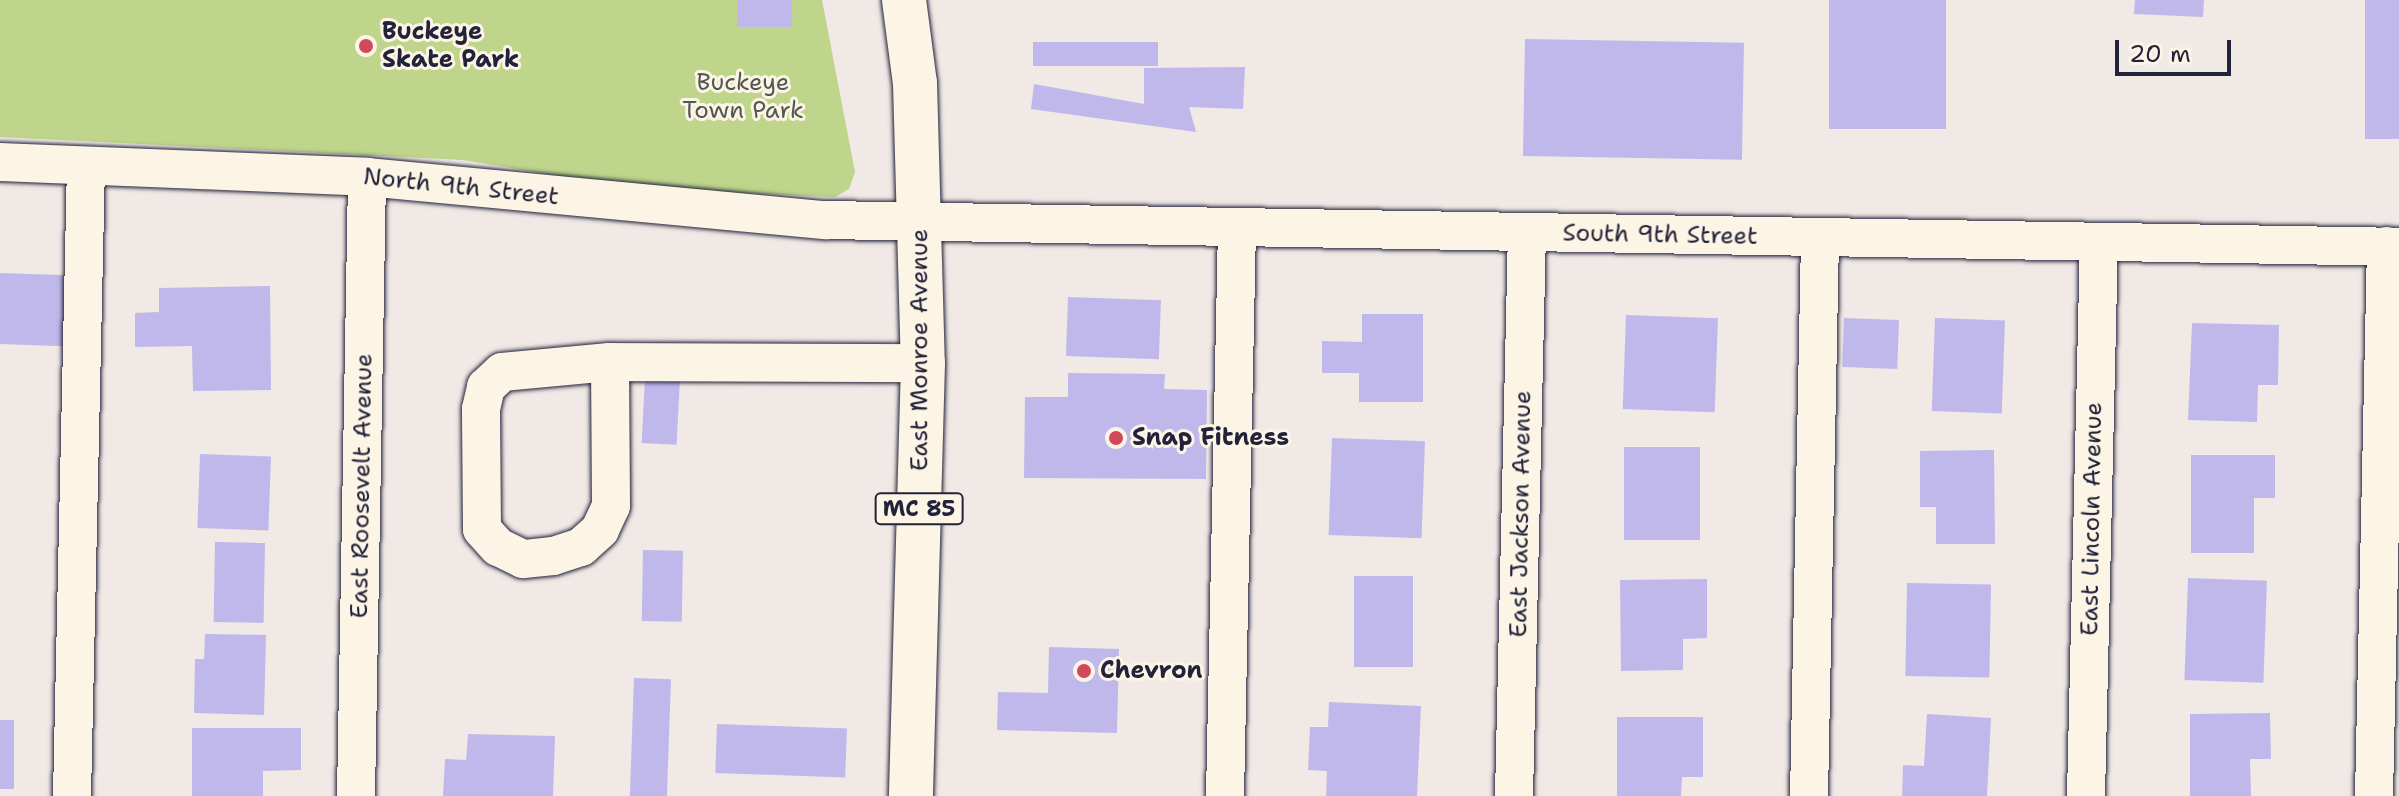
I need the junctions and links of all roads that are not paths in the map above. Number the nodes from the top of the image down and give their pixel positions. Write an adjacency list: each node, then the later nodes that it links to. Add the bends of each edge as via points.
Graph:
1 (904, 0): 5 (main road, East Monroe Avenue / MC 85)
2 (0, 162): 3 (street, North 9th Street)
3 (86, 166): 4 (street, North 9th Street); 13 (street)
4 (367, 177): 5 (street, North 9th Street, via 707,214); 14 (street, East Roosevelt Avenue)
5 (921, 223): 6 (street, South 9th Street); 12 (main road, East Monroe Avenue / MC 85)
6 (1237, 227): 7 (street, South 9th Street); 16 (street)
7 (1527, 233): 8 (street, South 9th Street); 17 (street, East Jackson Avenue)
8 (1820, 237): 9 (street, South 9th Street); 18 (street)
9 (2099, 242): 10 (street, South 9th Street); 19 (street, East Lincoln Avenue)
10 (2393, 246): 20 (street)
11 (610, 362): 11 (street, via 532,364 502,372 486,387 482,529 498,547 523,559 553,556 581,547 600,530 611,506); 12 (street)
12 (923, 363): 15 (main road, East Monroe Avenue / MC 85)
13 (72, 796)
14 (356, 796)
15 (911, 796)
16 (1225, 796)
17 (1514, 796)
18 (1809, 796)
19 (2086, 796)
20 (2374, 796)

